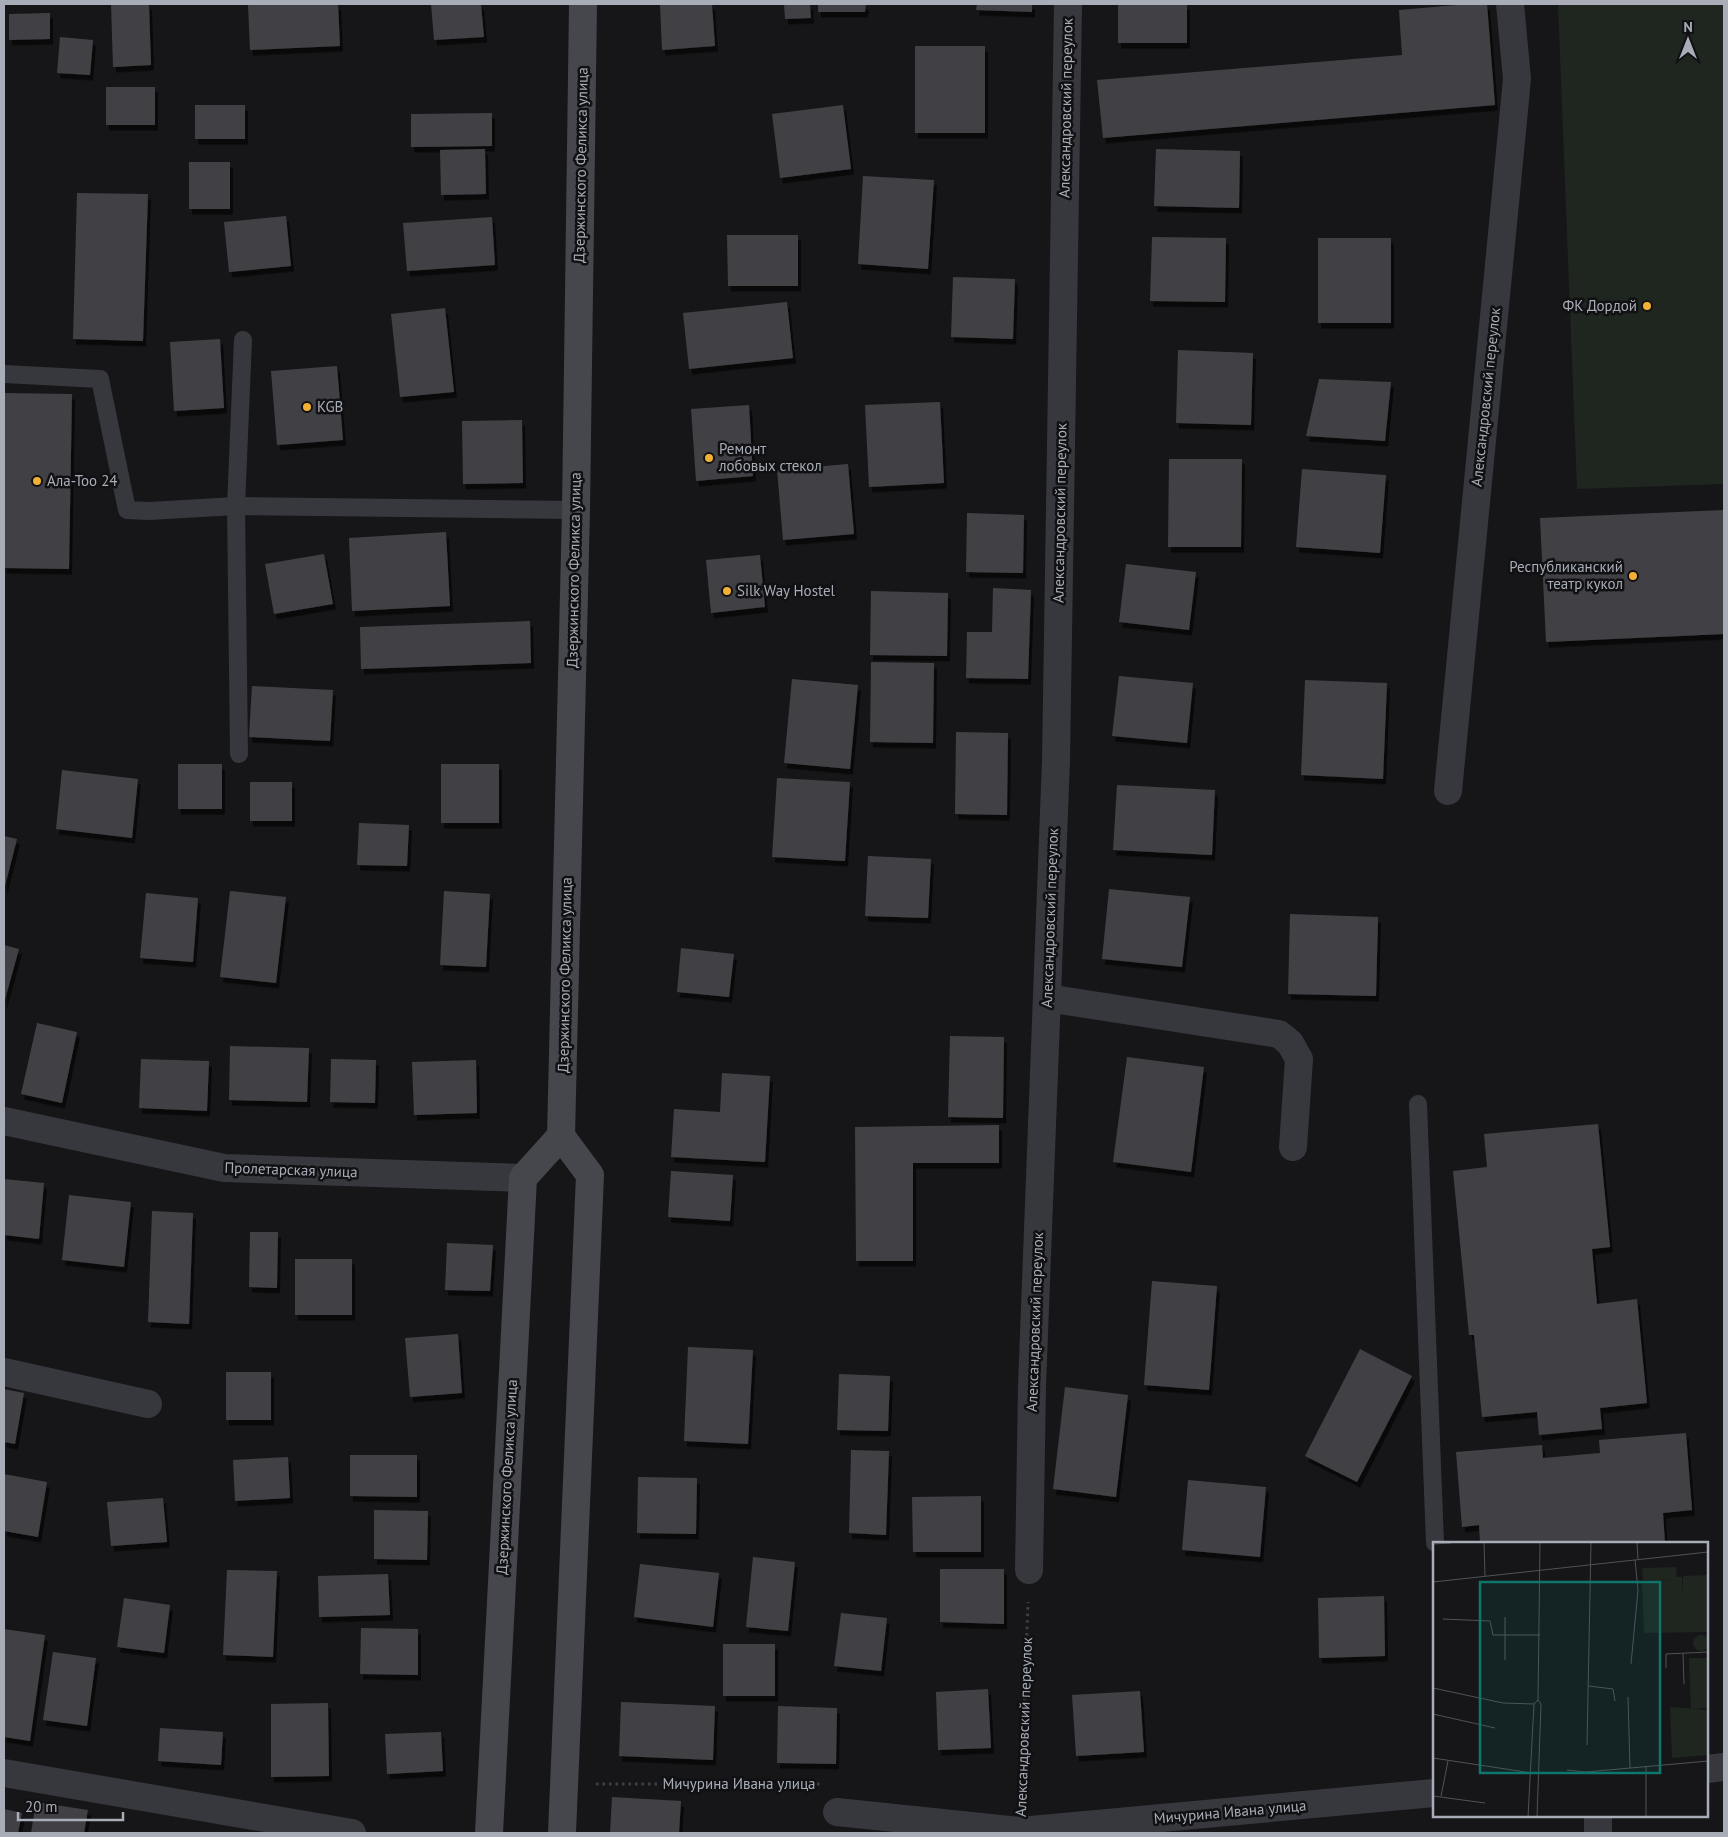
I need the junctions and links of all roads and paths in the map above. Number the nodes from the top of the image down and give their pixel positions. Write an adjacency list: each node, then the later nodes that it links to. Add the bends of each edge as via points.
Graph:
1 (583, 4): 7 (street, Дзержинского Феликса улица)
2 (1068, 4): 10 (street, Александровский переулок, via 1056,760)
3 (1510, 4): 9 (street, Александровский переулок, via 1517,79)
4 (242, 340): 6 (lane)
5 (4, 374): 6 (lane, via 100,378 127,510)
6 (236, 506): 7 (lane); 8 (lane)
7 (576, 510): 13 (street, Дзержинского Феликса улица)
8 (239, 754)
9 (1448, 791)
10 (1046, 998): 14 (street, via 1279,1034 1290,1043 1299,1059); 19 (street, Александровский переулок)
11 (1418, 1104): 18 (lane)
12 (4, 1121): 15 (street, Пролетарская улица, via 224,1168)
13 (561, 1136): 15 (street); 23 (street, via 590,1175)
14 (1293, 1147)
15 (523, 1178): 29 (street, Дзержинского Феликса улица)
16 (4, 1372): 17 (street)
17 (148, 1404)
18 (1435, 1542)
19 (1029, 1570): 27 (path, Александровский переулок)
20 (1724, 1767): 21 (street)
21 (1708, 1769)
22 (4, 1774): 28 (street)
23 (564, 1784): 25 (path, Мичурина Ивана улица, via 825,1784); 31 (street)
24 (1433, 1794): 27 (street, Мичурина Ивана улица)
25 (838, 1812): 27 (street, Мичурина Ивана улица)
26 (1598, 1817): 32 (street)
27 (1020, 1831)
28 (352, 1833)
29 (489, 1833)
30 (553, 1833): 31 (street)
31 (562, 1833)
32 (1598, 1833)

